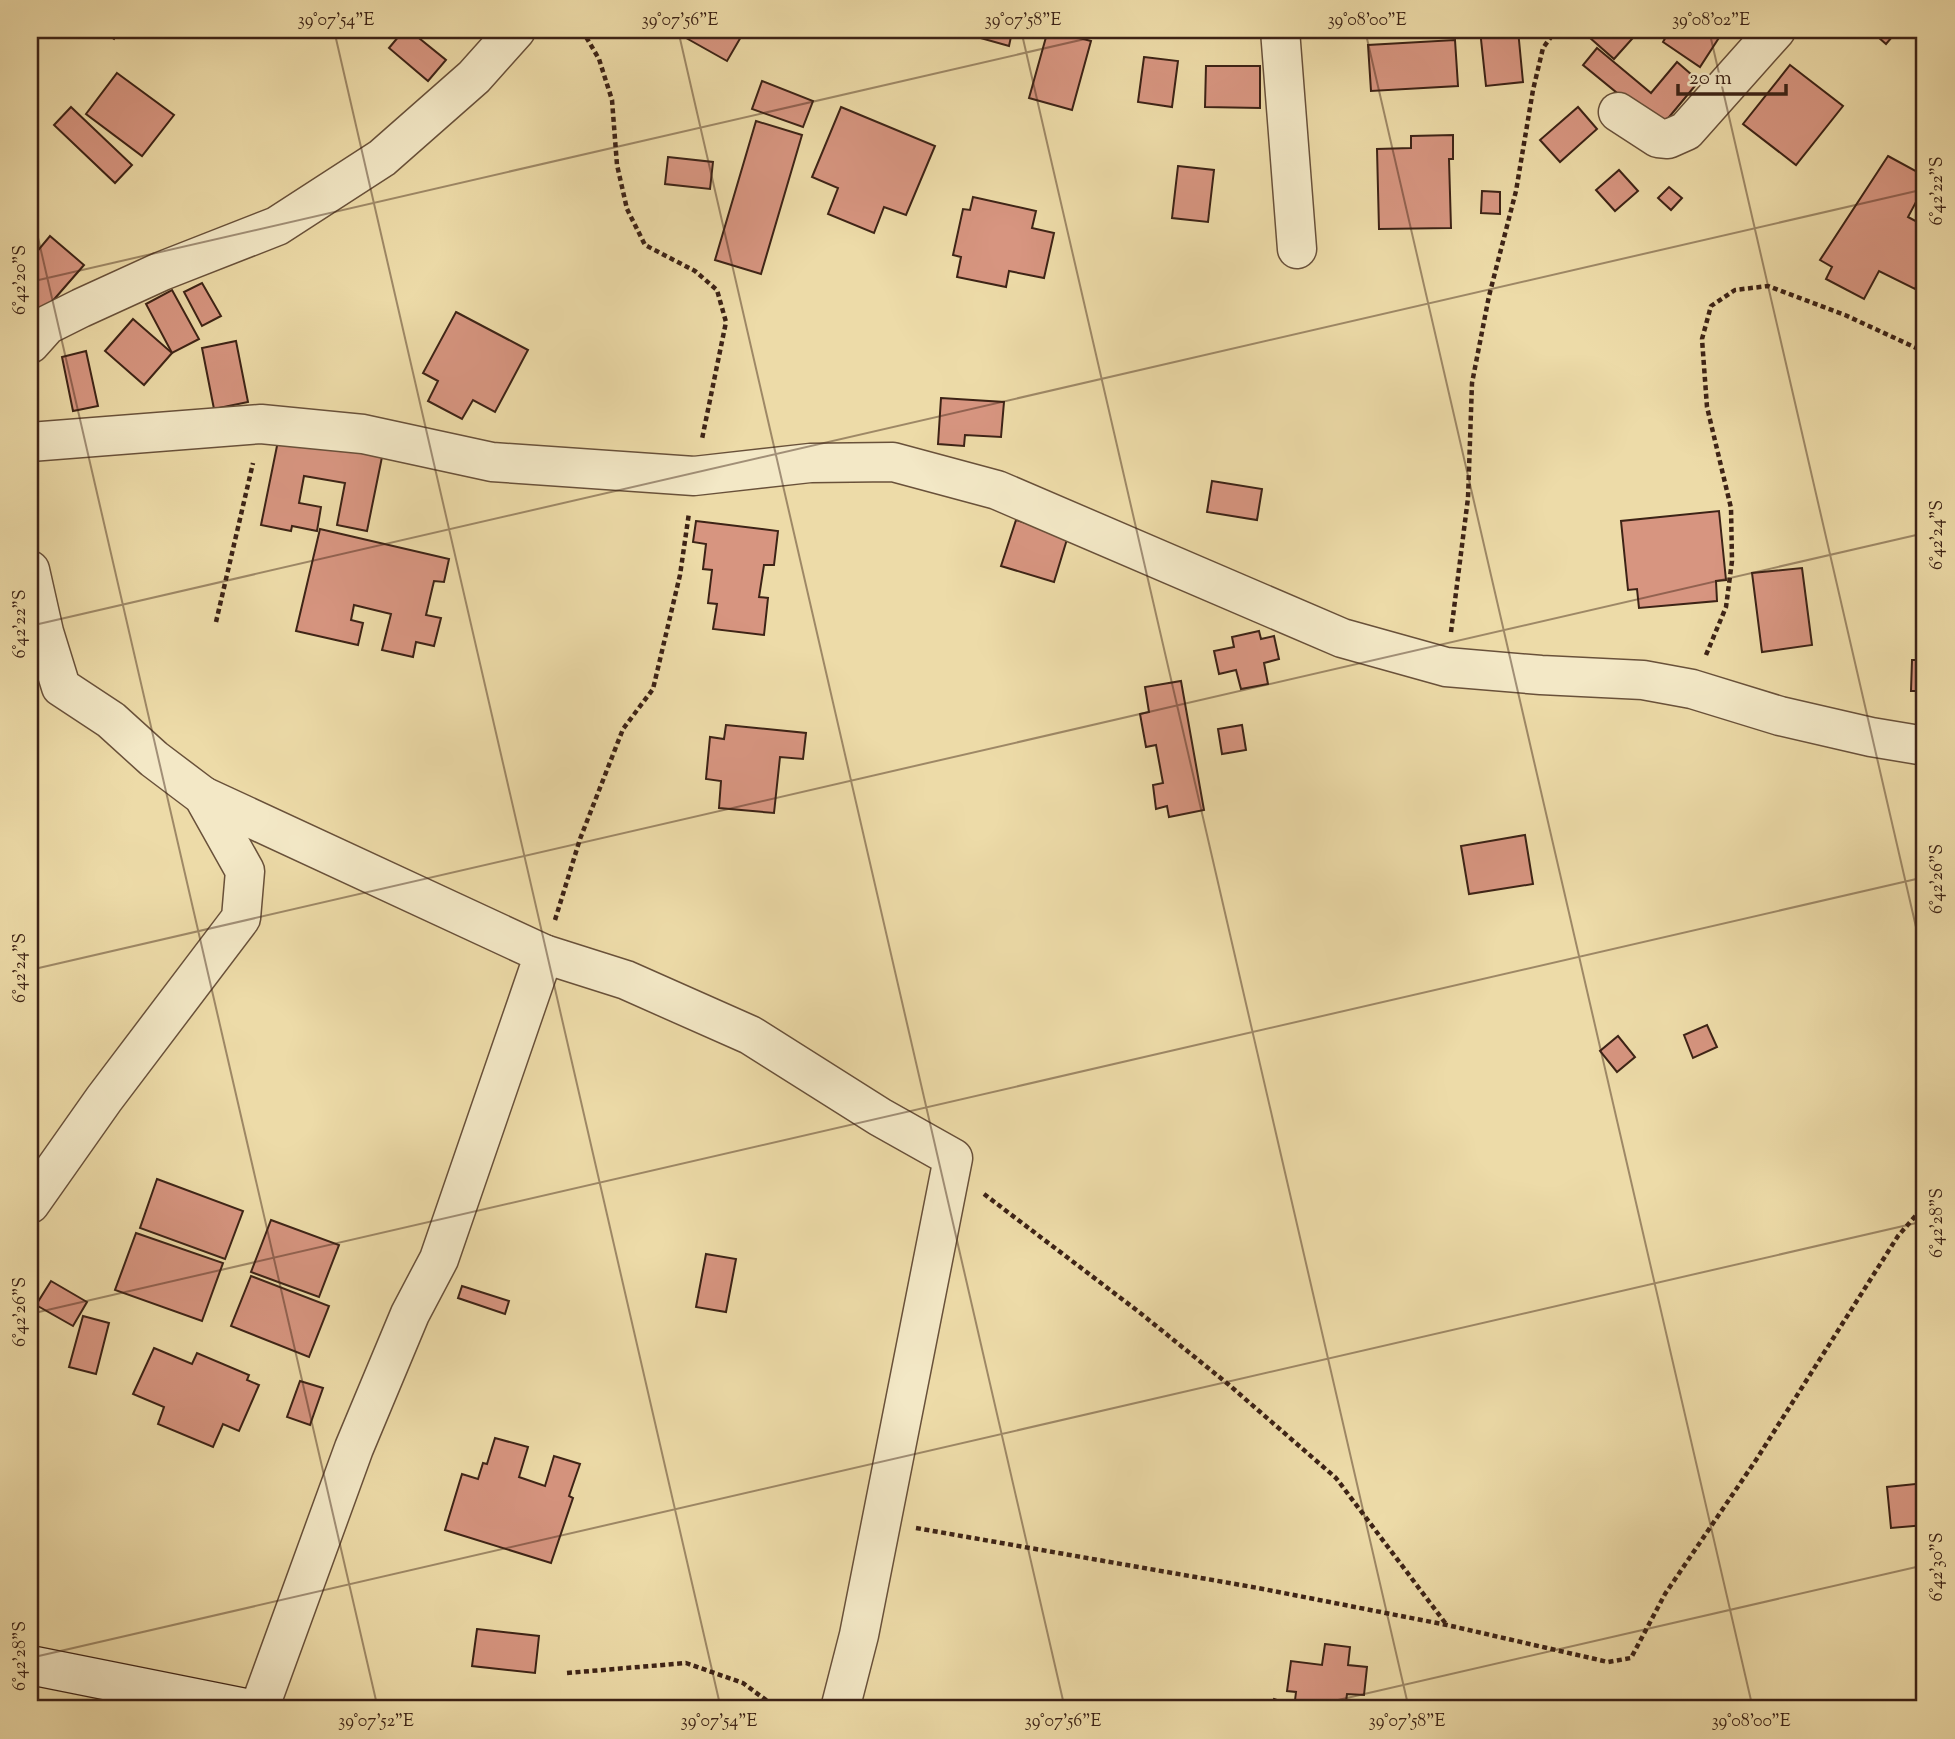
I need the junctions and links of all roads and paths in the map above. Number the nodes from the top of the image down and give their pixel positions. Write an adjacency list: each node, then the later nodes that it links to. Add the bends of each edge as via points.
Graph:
1 (516, 30): 8 (street, via 474,77 382,158 277,226 81,308 47,325)
2 (582, 30): 12 (path, via 599,59 612,100 617,165 627,209 645,245 695,271 716,290 726,322)
3 (1280, 30): 7 (street)
4 (1556, 30): 15 (path, via 1543,48 1532,90 1516,191 1472,383 1468,498)
5 (1776, 30): 6 (street, via 1686,131 1658,138)
6 (1618, 112)
7 (1297, 249)
8 (30, 344)
9 (1925, 352): 16 (path, via 1768,286 1735,290 1710,306 1702,340 1707,407 1731,508 1732,561 1726,607)
10 (261, 424): 11 (street); 12 (street, via 363,434 492,462); 14 (path)
11 (30, 442)
12 (694, 476): 15 (street, via 810,463 893,462 997,490 1342,639); 19 (path, via 680,575 653,689 624,729 580,839)
13 (30, 570): 18 (street, via 61,687 111,720)
14 (216, 622)
15 (1446, 667): 16 (street, via 1643,680)
16 (1692, 689): 17 (street, via 1780,716)
17 (1925, 746)
18 (203, 796): 19 (street); 21 (street, via 245,871 241,918)
19 (544, 954): 20 (street, via 626,980 750,1035); 28 (street, via 439,1259 410,1314 354,1448)
20 (953, 1158): 23 (street); 24 (path, via 964,1178 1139,1312 1336,1478)
21 (30, 1204)
22 (1925, 1205): 24 (path, via 1898,1236 1756,1461 1665,1594 1631,1658 1608,1662)
23 (881, 1522): 24 (path); 30 (street)
24 (1447, 1625)
25 (30, 1665): 27 (street)
26 (567, 1673): 29 (path, via 686,1663 744,1683)
27 (250, 1709)
28 (259, 1709)
29 (778, 1709)
30 (841, 1709)

